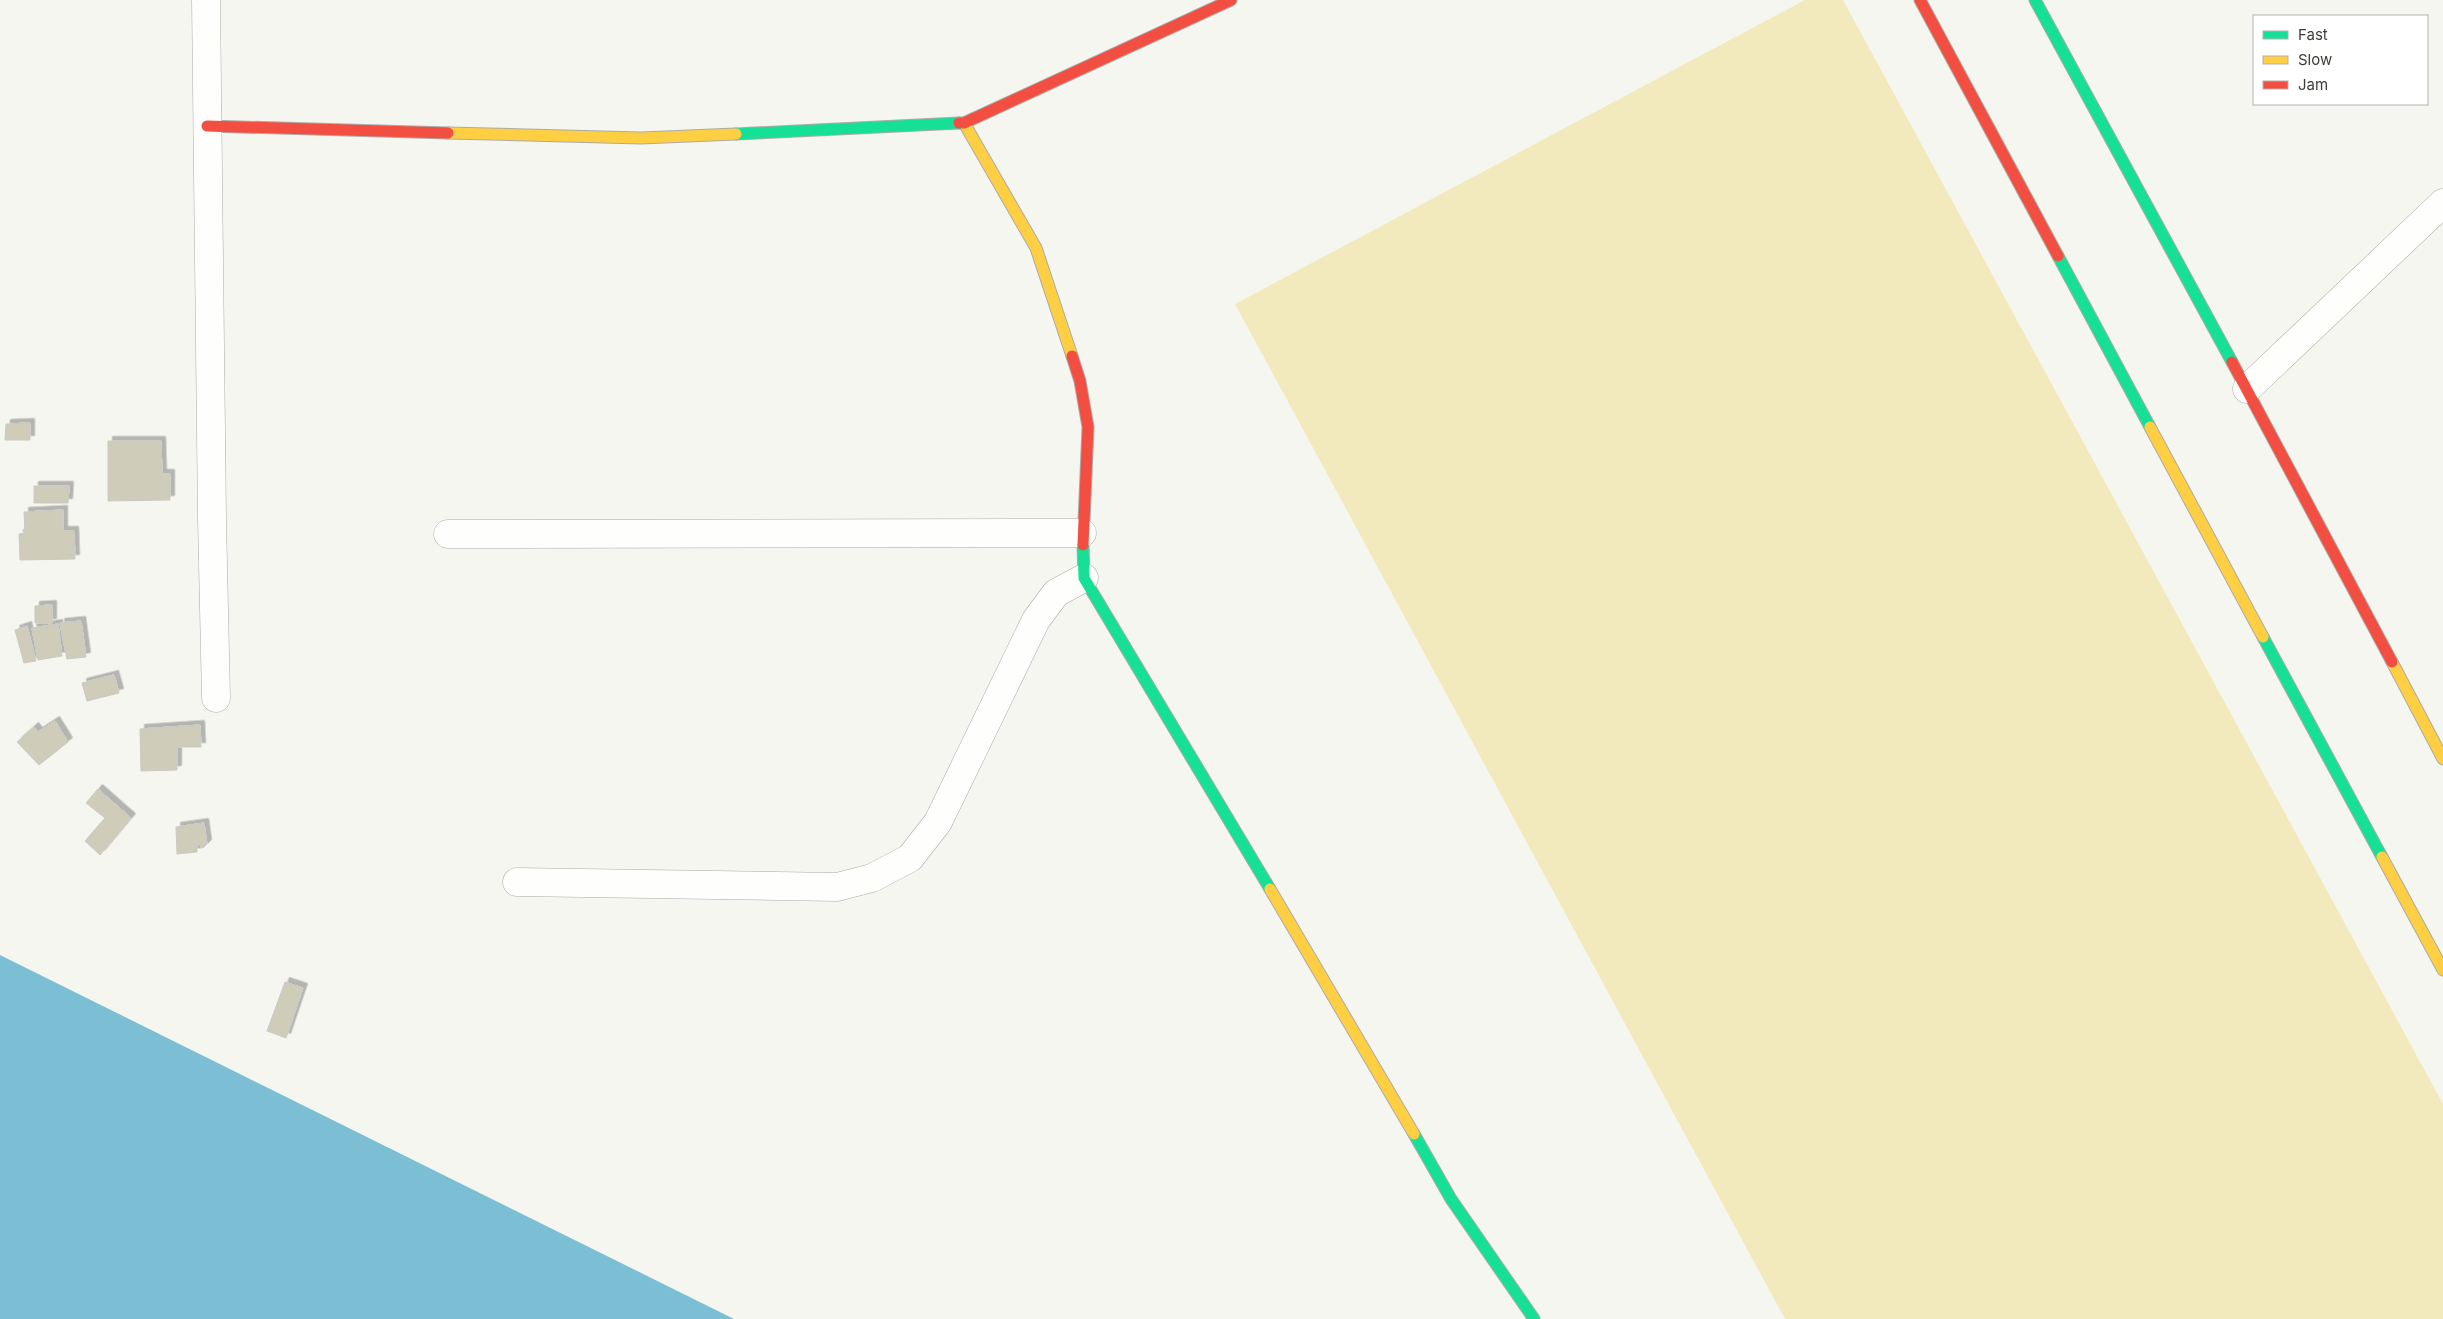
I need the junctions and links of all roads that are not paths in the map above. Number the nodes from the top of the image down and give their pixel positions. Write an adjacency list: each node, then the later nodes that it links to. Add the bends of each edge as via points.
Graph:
1 (206, 0): 6 (street)
2 (1231, 0): 5 (main road)
3 (1920, 0): 15 (main road)
4 (2034, 0): 8 (main road)
5 (964, 123): 6 (main road, via 642,138); 9 (main road, via 1036,248 1080,380 1088,427)
6 (207, 126): 12 (street)
7 (2443, 203): 8 (street)
8 (2247, 389): 13 (main road)
9 (1082, 533): 10 (street); 11 (main road)
10 (448, 534)
11 (1084, 578): 14 (street, via 1056,593 1036,620 938,822 910,858 872,878 837,887); 16 (main road, via 1356,1033 1451,1199)
12 (216, 698)
13 (2443, 759)
14 (517, 882)
15 (2443, 970)
16 (1534, 1319)

